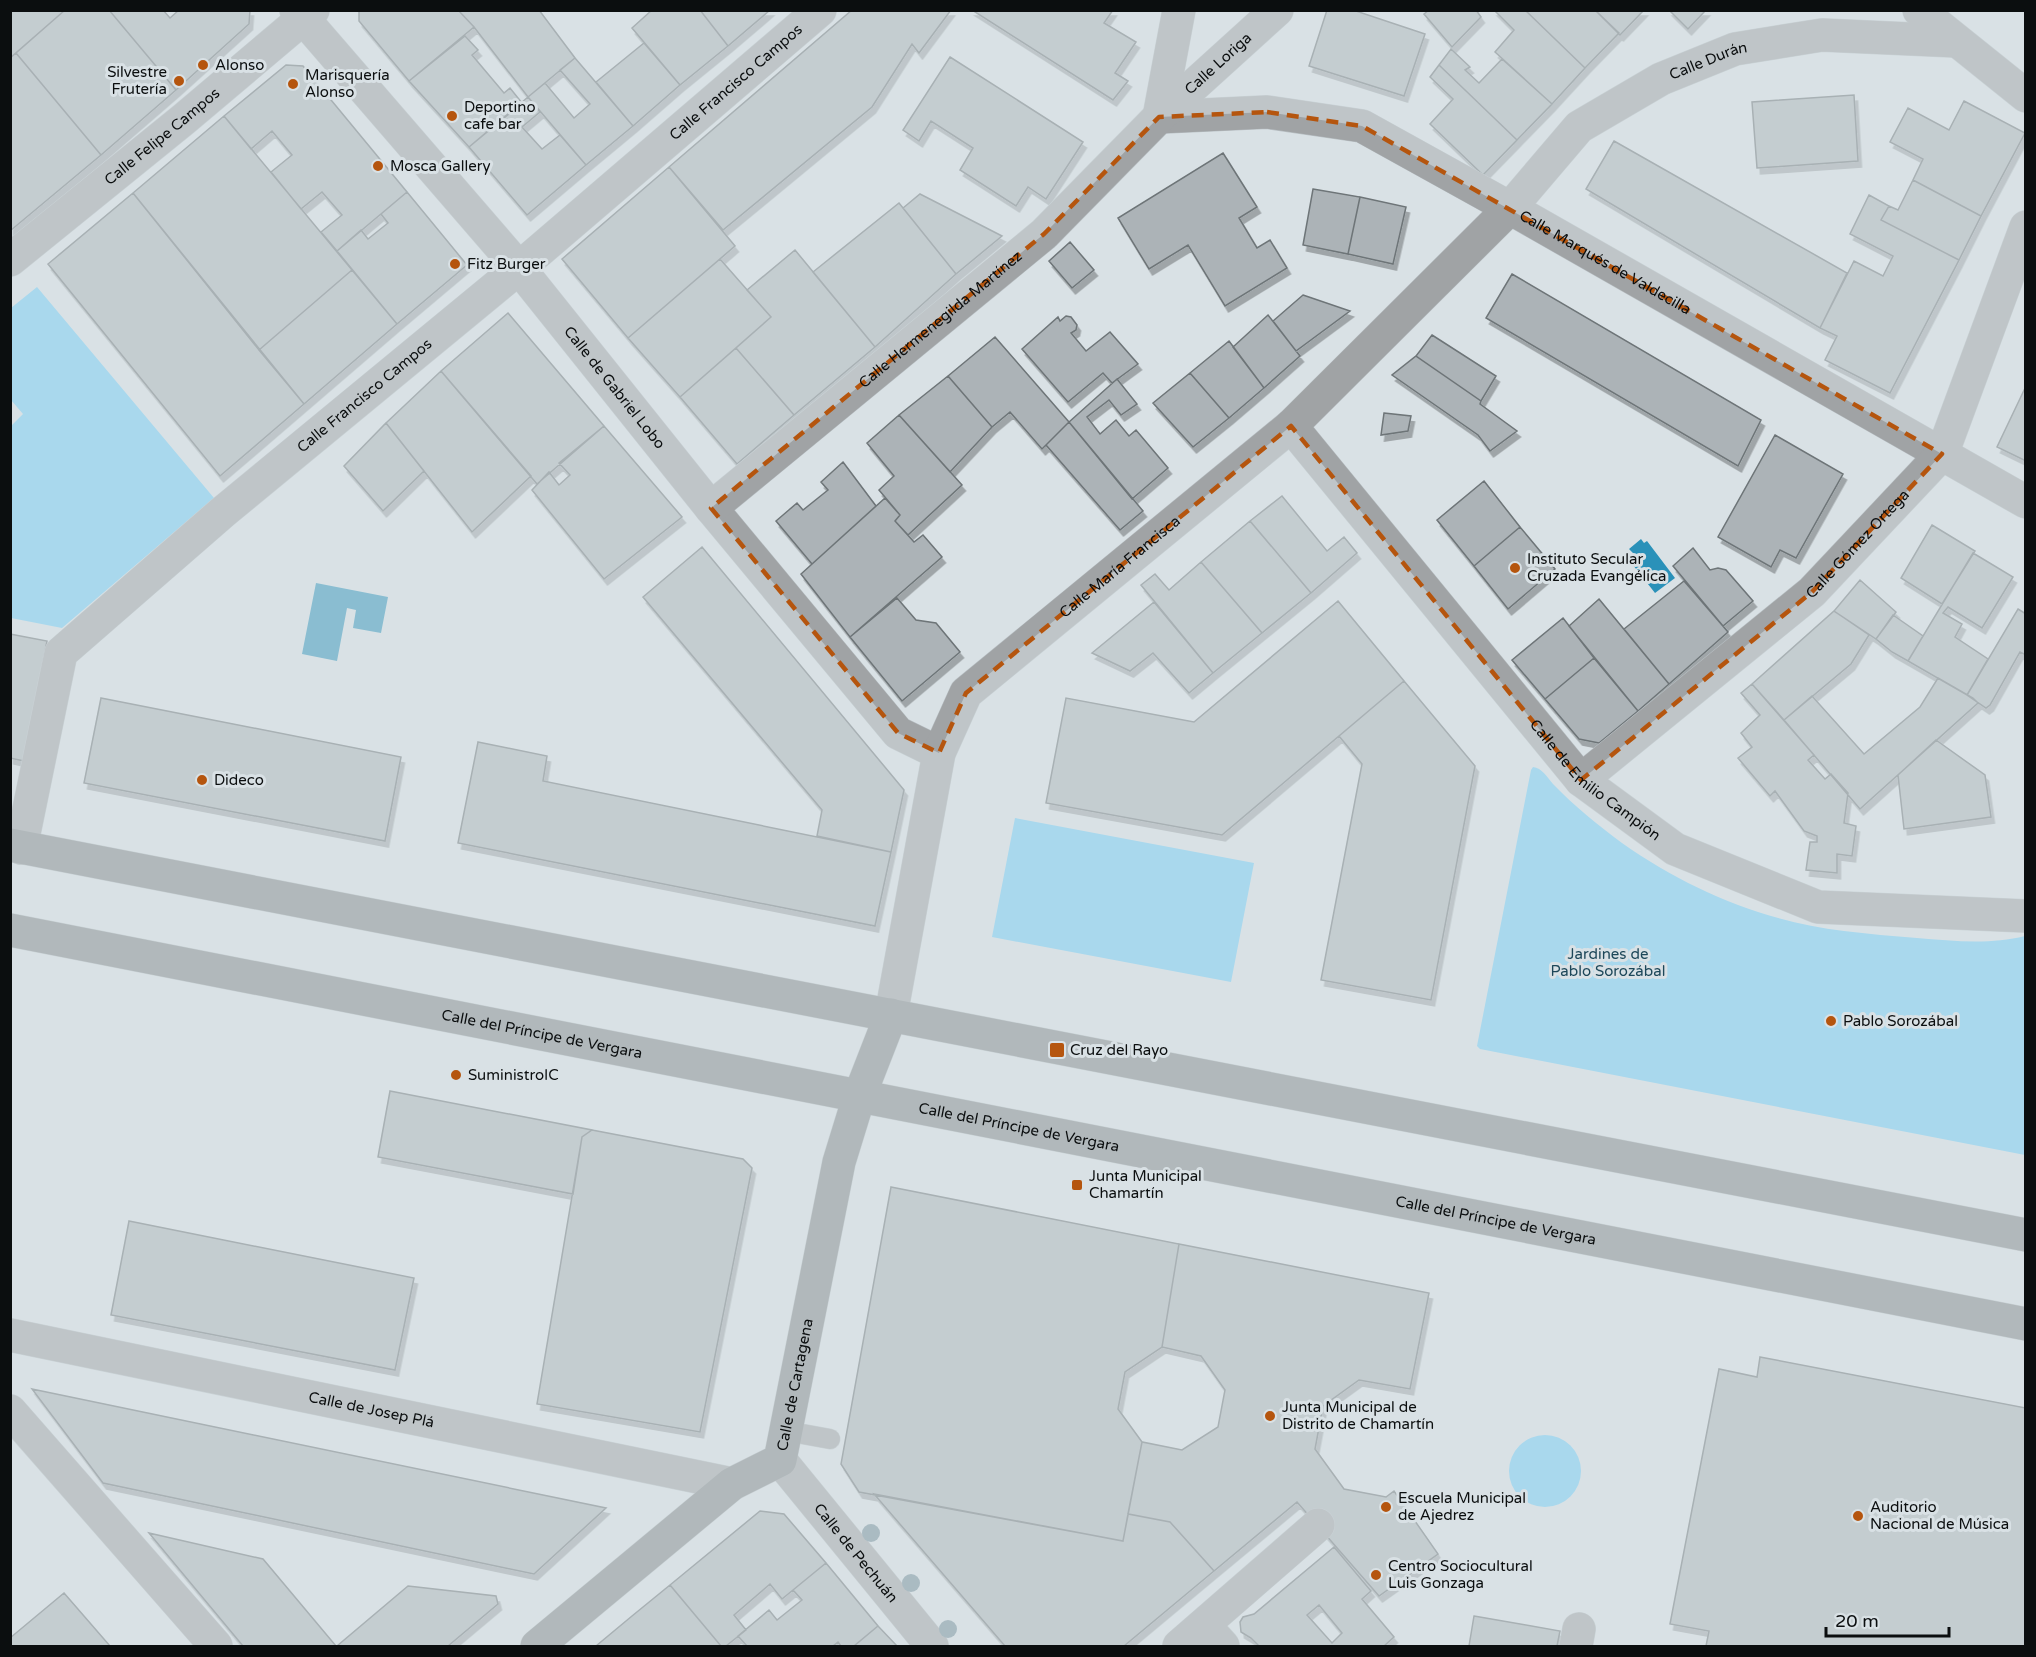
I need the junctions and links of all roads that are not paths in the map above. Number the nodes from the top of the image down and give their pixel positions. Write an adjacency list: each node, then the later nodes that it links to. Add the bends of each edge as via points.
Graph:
1 (820, 10): 12 (street, Calle Francisco Campos)
2 (1179, 10): 8 (street)
3 (1277, 10): 8 (street, Calle Loriga)
4 (1919, 10): 6 (street)
5 (304, 13): 11 (street, Calle Felipe Campos, via 184,119); 12 (street, Calle de Gabriel Lobo)
6 (1956, 41): 7 (street); 9 (street, Calle Durán, via 1822,35 1735,49 1661,80 1579,127)
7 (2025, 96)
8 (1159, 117): 9 (street, Calle Marqués de Valdecilla, via 1267,112 1362,126); 16 (street, Calle Hermenegilda Martínez, via 1044,234)
9 (1510, 208): 13 (street, Calle María Francisca); 14 (street, Calle Marqués de Valdecilla)
10 (2025, 227): 14 (street, Calle Gómez Ortega)
11 (10, 260)
12 (519, 268): 16 (street, Calle de Gabriel Lobo); 19 (street, Calle Francisco Campos, via 223,512 61,653)
13 (1291, 426): 17 (street, Calle María Francisca, via 966,693); 18 (street, Calle de Emilio Campión)
14 (1942, 454): 15 (street, Calle Marqués de Valdecilla); 18 (street, Calle Gómez Ortega, via 1812,592)
15 (2025, 502)
16 (711, 508): 17 (street, Calle de Gabriel Lobo, via 898,733)
17 (939, 753): 22 (street, Calle María Francisca)
18 (1581, 780): 20 (street, Calle de Emilio Campión, via 1675,849 1818,907)
19 (16, 847): 22 (main road)
20 (2025, 916)
21 (10, 930): 23 (main road, Calle del Príncipe de Vergara)
22 (891, 1015): 23 (main road, Calle de Cartagena); 24 (main road)
23 (859, 1097): 25 (main road, Calle del Príncipe de Vergara); 29 (main road, Calle de Cartagena, via 839,1162)
24 (2025, 1235)
25 (2025, 1324)
26 (10, 1335): 30 (street, Calle de Josep Plá)
27 (10, 1411): 33 (street)
28 (830, 1438): 29 (lane)
29 (783, 1446): 30 (main road, Calle de Cartagena); 35 (street, Calle de Pechuán)
30 (732, 1484): 34 (main road, Calle de Cartagena)
31 (1318, 1526): 32 (street)
32 (1213, 1636): 36 (street)
33 (216, 1647)
34 (537, 1647)
35 (932, 1647)
36 (1179, 1647)

